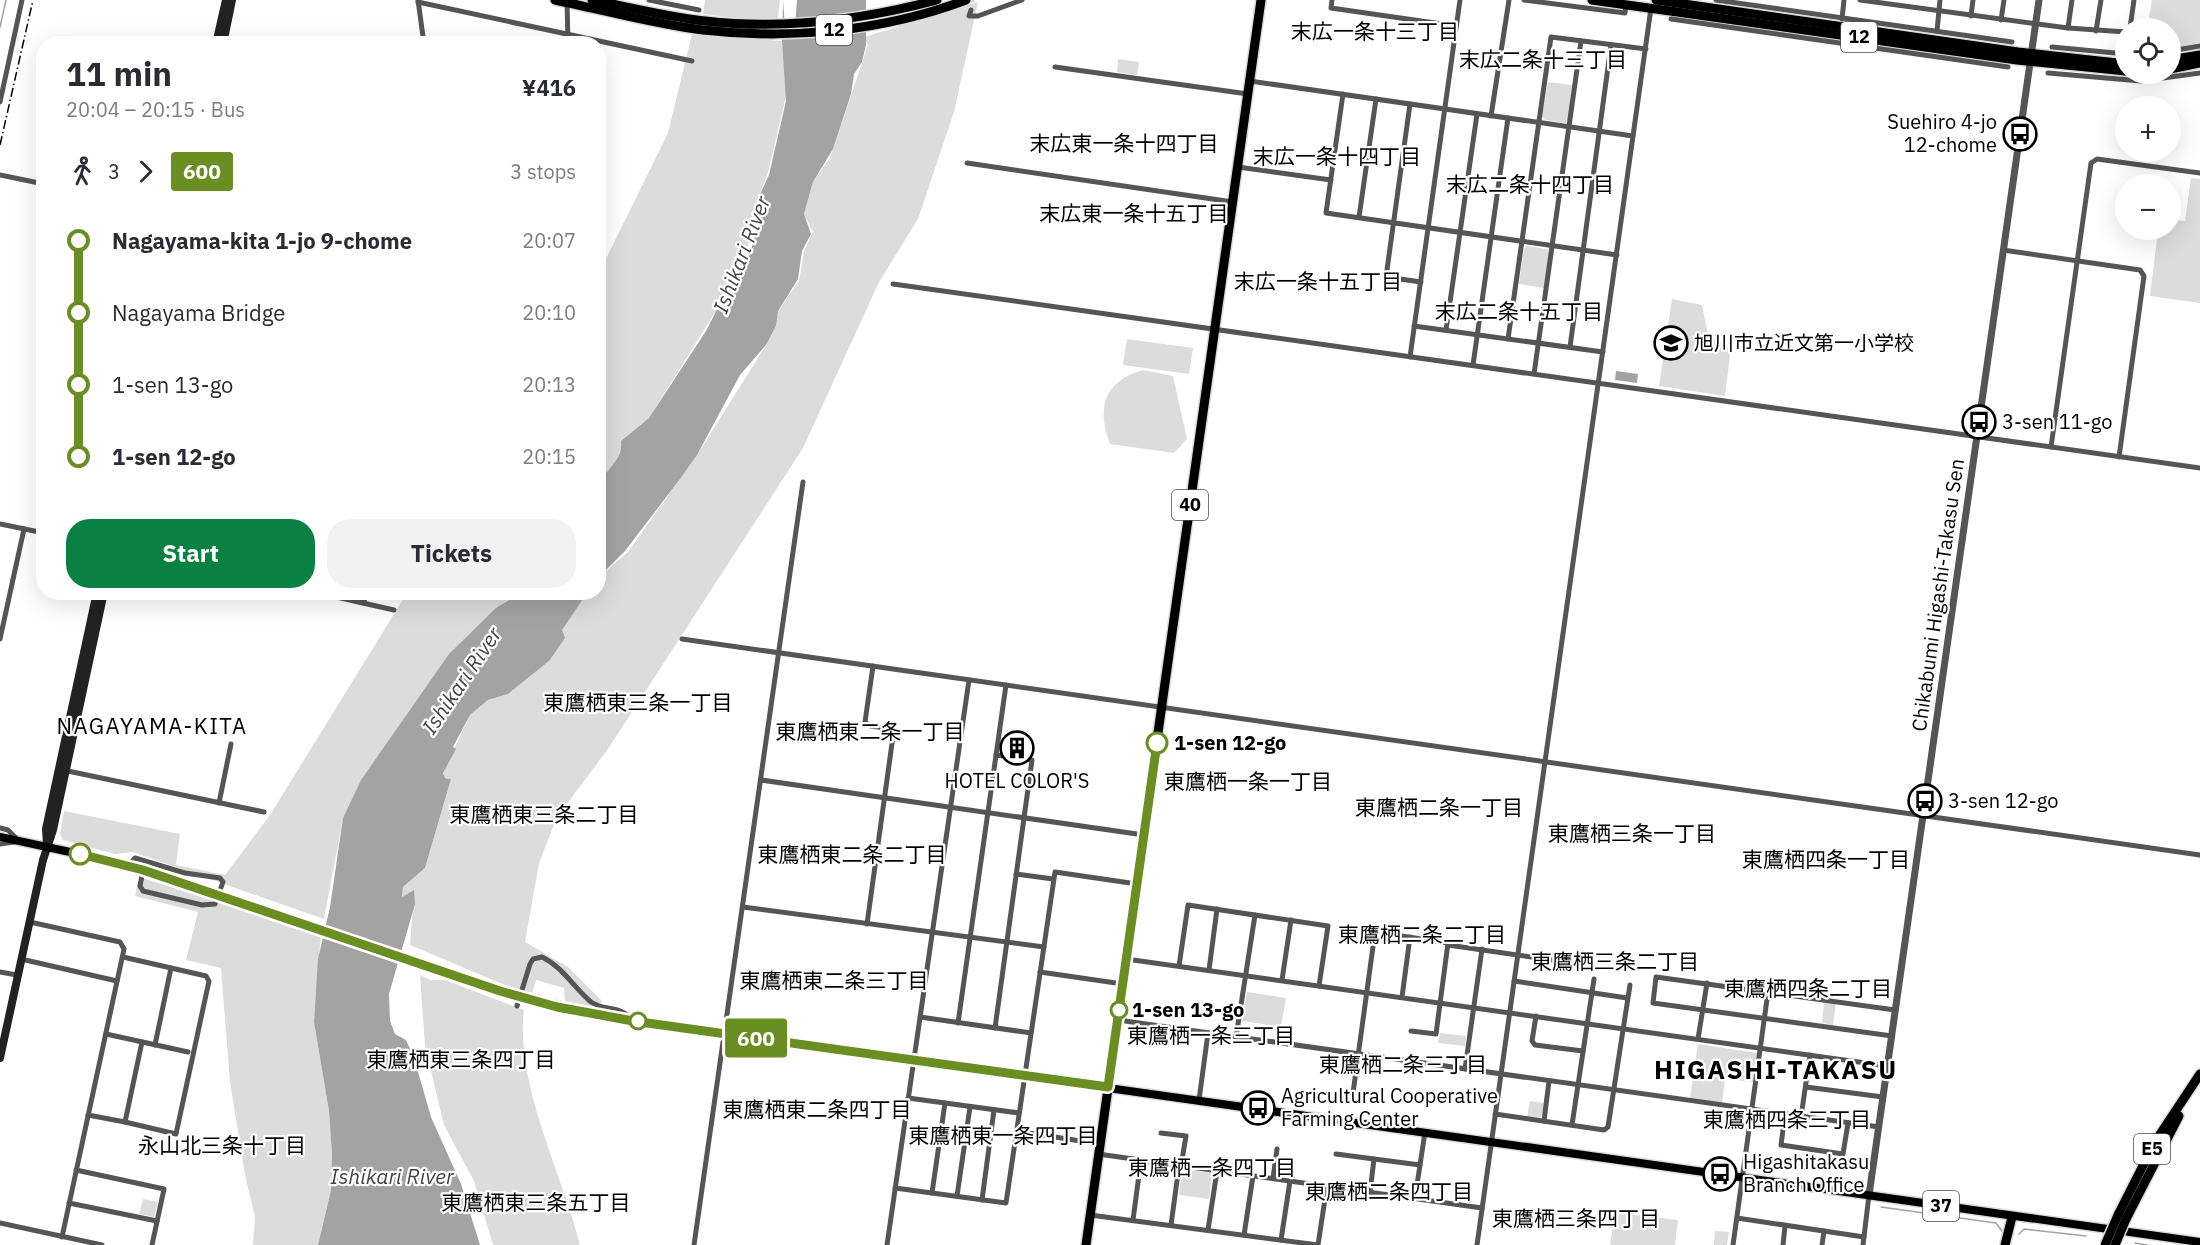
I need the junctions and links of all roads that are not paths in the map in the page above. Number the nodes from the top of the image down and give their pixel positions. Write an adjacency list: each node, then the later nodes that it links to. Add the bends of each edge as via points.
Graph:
1 (22, 0): 85 (street)
2 (226, 0): 53 (main road)
3 (232, 0): 54 (main road)
4 (555, 0): 27 (highway, 12)
5 (592, 0): 44 (highway, 12)
6 (649, 0): 34 (street)
7 (938, 0): 46 (highway, 12, via 833,20)
8 (966, 0): 46 (highway, 12, via 892,21 839,30 783,34)
9 (1022, 0): 35 (street, via 978,16 969,16)
10 (1261, 0): 81 (highway, 40)
11 (1332, 0): 47 (street, via 1331,8)
12 (1460, 0): 47 (street)
13 (1509, 0): 89 (street)
14 (1524, 0): 33 (street, via 1625,14)
15 (1592, 0): 33 (highway, 12)
16 (1716, 0): 30 (street)
17 (1844, 0): 42 (street)
18 (1860, 0): 28 (street)
19 (1940, 0): 36 (street)
20 (1973, 0): 38 (street)
21 (2004, 0): 43 (street)
22 (2038, 0): 45 (street, Chikabumi Higashi-Takasu Sen)
23 (2072, 0): 48 (street)
24 (2101, 0): 50 (street)
25 (2134, 0): 39 (street)
26 (418, 1): 52 (street); 55 (street)
27 (567, 1): 44 (highway, 12); 52 (street)
28 (1878, 1): 32 (street)
29 (1682, 2): 31 (highway, 12); 37 (highway, 12)
30 (1742, 2): 37 (street)
31 (1653, 3): 33 (highway, 12); 41 (highway, 12); 64 (street)
32 (1907, 3): 36 (street)
33 (1626, 5)
34 (699, 10)
35 (971, 10)
36 (1939, 10): 38 (street); 49 (street)
37 (1787, 15): 42 (street); 65 (highway, 12)
38 (1971, 16): 43 (street)
39 (2131, 18)
40 (1671, 19): 41 (street)
41 (1697, 19): 65 (highway, 12, via 1867,43)
42 (1842, 19): 49 (street)
43 (2001, 20): 45 (street)
44 (690, 23): 46 (highway, 12)
45 (2035, 24): 48 (street); 69 (street, Chikabumi Higashi-Takasu Sen)
46 (710, 26)
47 (1456, 26): 87 (street)
48 (2068, 28): 50 (street)
49 (1937, 31): 65 (street)
50 (2096, 31): 51 (street)
51 (2115, 32)
52 (569, 34): 56 (street)
53 (218, 36)
54 (225, 36)
55 (423, 36)
56 (578, 36)
57 (1581, 41): 60 (street); 91 (street, via 1551,37); 92 (street)
58 (606, 42): 71 (street)
59 (2012, 42): 65 (street)
60 (1611, 45): 64 (street); 93 (street)
61 (2200, 46): 63 (street)
62 (2052, 47): 66 (street)
63 (2181, 49)
64 (1646, 50): 94 (street)
65 (1988, 51): 69 (highway, 12); 75 (street)
66 (2069, 54): 67 (street); 69 (highway, 12); 72 (highway, 12)
67 (2115, 54)
68 (2200, 55): 70 (highway)
69 (2030, 58): 80 (highway, 12); 109 (street, Chikabumi Higashi-Takasu Sen)
70 (2181, 58)
71 (692, 61)
72 (2115, 62)
73 (2200, 63): 76 (highway)
74 (1054, 67): 82 (street)
75 (2008, 67)
76 (2181, 67)
77 (2048, 73): 80 (street)
78 (2115, 73): 80 (highway, 12)
79 (2200, 73): 80 (street, via 2147,81)
80 (2107, 75)
81 (1250, 81): 82 (highway, 40); 83 (street)
82 (1248, 94): 96 (highway, 40)
83 (1343, 94): 84 (street); 99 (street)
84 (1376, 99): 86 (street); 102 (street)
85 (0, 102)
86 (1410, 104): 87 (street); 103 (street)
87 (1445, 110): 88 (street); 104 (street)
88 (1477, 114): 89 (street); 105 (street)
89 (1491, 116): 90 (street)
90 (1508, 118): 91 (street); 106 (street)
91 (1539, 123): 92 (street); 107 (street)
92 (1569, 127): 93 (street); 108 (street)
93 (1599, 132): 94 (street); 110 (street)
94 (1633, 136): 111 (street)
95 (967, 163): 101 (street)
96 (1238, 167): 99 (street); 101 (highway, 40)
97 (2200, 173): 112 (street, via 2097,159 2091,163)
98 (0, 175): 100 (street)
99 (1331, 180): 102 (street, via 1326,213)
100 (36, 182)
101 (1233, 202): 116 (highway, 40)
102 (1359, 217): 103 (street)
103 (1392, 223): 104 (street); 113 (street, via 1386,277)
104 (1428, 228): 105 (street); 113 (street)
105 (1461, 233): 106 (street); 117 (street)
106 (1491, 237): 107 (street); 118 (street)
107 (1522, 242): 108 (street); 119 (street)
108 (1552, 246): 110 (street); 120 (street)
109 (2003, 250): 112 (street); 127 (street, Chikabumi Higashi-Takasu Sen)
110 (1583, 251): 111 (street); 121 (street)
111 (1617, 255): 122 (street)
112 (2077, 260): 128 (street); 129 (street, via 2140,270 2145,276)
113 (1420, 282): 115 (street)
114 (893, 284): 116 (street)
115 (1414, 326): 117 (street); 123 (street)
116 (1215, 329): 123 (street); 146 (highway, 40)
117 (1446, 330): 118 (street)
118 (1477, 335): 119 (street); 124 (street)
119 (1508, 339): 120 (street)
120 (1539, 344): 121 (street); 125 (street)
121 (1569, 348): 122 (street)
122 (1603, 352): 126 (street)
123 (1410, 357): 124 (street)
124 (1473, 365): 125 (street)
125 (1534, 374): 126 (street)
126 (1598, 383): 127 (street); 149 (street)
127 (1977, 437): 128 (street); 157 (street, Chikabumi Higashi-Takasu Sen)
128 (2051, 447): 129 (street)
129 (2119, 457): 130 (street)
130 (2200, 468)
131 (803, 482): 142 (street)
132 (0, 524): 133 (street)
133 (24, 529): 134 (street); 140 (street)
134 (36, 531)
135 (95, 600): 150 (main road)
136 (102, 600): 150 (main road)
137 (351, 600): 138 (street)
138 (364, 603): 139 (street)
139 (393, 610)
140 (0, 639)
141 (682, 639): 142 (street)
142 (779, 653): 143 (street); 151 (street)
143 (873, 666): 144 (street); 152 (street, via 865,722 894,729)
144 (969, 680): 145 (street); 154 (street)
145 (1006, 685): 146 (street); 148 (street)
146 (1162, 707): 149 (street); 160 (highway, 40)
147 (231, 744): 153 (street)
148 (996, 755): 156 (street); 158 (street, via 1032,760)
149 (1545, 761): 157 (street); 184 (street)
150 (63, 770): 153 (street); 164 (main road)
151 (761, 780): 152 (street); 171 (street)
152 (885, 798): 154 (street); 176 (street)
153 (219, 803): 155 (street)
154 (950, 807): 156 (street); 177 (street)
155 (264, 812)
156 (988, 813): 158 (street); 178 (street)
157 (1923, 815): 165 (street); 213 (street, Chikabumi Higashi-Takasu Sen)
158 (1024, 817): 160 (street); 168 (street)
159 (0, 828): 162 (street, via 8,830)
160 (1144, 835): 170 (highway, 40)
161 (0, 837): 162 (main road, 37)
162 (18, 841): 163 (street); 164 (main road, 37)
163 (0, 844)
164 (47, 847): 166 (main road, 37); 175 (main road)
165 (2200, 855)
166 (128, 866): 167 (main road, 37); 167 (street, via 135,858 185,873 220,878 223,882 215,904 202,905 143,891)
167 (143, 870): 219 (main road, 37, bridge, via 500,991)
168 (1016, 874): 169 (street); 180 (street)
169 (1053, 879): 170 (street, via 1055,872); 182 (street)
170 (1137, 884): 187 (highway, 40)
171 (743, 907): 176 (street); 228 (street)
172 (1217, 909): 173 (street); 189 (street, via 1188,905); 191 (street)
173 (1255, 915): 174 (street); 195 (street)
174 (1291, 920): 197 (street); 203 (street, via 1328,926)
175 (30, 921): 185 (street, via 120,942); 186 (main road)
176 (867, 924): 177 (street)
177 (932, 931): 178 (street); 216 (street)
178 (970, 936): 180 (street); 220 (street)
179 (1410, 937): 181 (street); 206 (street, via 1375,933); 207 (street)
180 (1006, 942): 182 (street); 222 (street)
181 (1448, 945): 183 (street); 209 (street)
182 (1044, 947): 193 (street)
183 (1482, 950): 184 (street); 211 (street)
184 (1518, 955): 188 (street); 199 (street)
185 (123, 957): 190 (street); 198 (street)
186 (21, 959): 194 (main road); 198 (street)
187 (1126, 959): 189 (street); 201 (highway, 40)
188 (1573, 963)
189 (1179, 966): 191 (street)
190 (171, 968): 233 (street); 267 (street, via 206,976 209,981 176,1134)
191 (1209, 970): 195 (street)
192 (0, 972): 194 (street)
193 (1040, 972): 201 (street); 225 (street)
194 (17, 975): 235 (main road)
195 (1245, 975): 197 (street); 230 (street)
196 (1594, 979): 204 (street)
197 (1282, 980): 203 (street)
198 (117, 981): 227 (street)
199 (1514, 981): 204 (street); 214 (street)
200 (1707, 983): 205 (street); 212 (street); 212 (street, via 1656,977 1653,1004)
201 (1123, 984): 218 (highway, 40)
202 (1630, 985): 208 (street)
203 (1319, 986): 206 (street)
204 (1592, 992): 208 (street); 221 (street)
205 (1768, 992): 213 (street); 217 (street)
206 (1367, 993): 207 (street); 238 (street)
207 (1402, 997): 209 (street)
208 (1628, 998): 223 (street)
209 (1440, 1003): 211 (street); 224 (street, via 1436,1034)
210 (517, 1006): 219 (street, via 530,964 542,957 593,1003 626,1011)
211 (1474, 1008): 214 (street); 243 (street)
212 (1702, 1010): 217 (street); 231 (street)
213 (1895, 1010): 229 (street, Chikabumi Higashi-Takasu Sen)
214 (1509, 1013): 215 (street); 244 (street)
215 (1536, 1016): 221 (street); 236 (street, via 1532,1041 1535,1044)
216 (920, 1017): 220 (street); 241 (street)
217 (1765, 1018): 229 (street); 234 (street)
218 (1118, 1020): 226 (street); 250 (highway, 40)
219 (633, 1021): 228 (main road, 37)
220 (958, 1023): 222 (street)
221 (1587, 1024): 223 (street); 236 (street)
222 (994, 1028): 225 (street)
223 (1623, 1029): 231 (street); 252 (street)
224 (1411, 1031)
225 (1031, 1033): 246 (street)
226 (1209, 1033): 230 (street); 256 (street)
227 (106, 1034): 232 (street); 263 (street)
228 (725, 1034): 241 (main road, 37); 316 (street)
229 (1892, 1036): 242 (street, Chikabumi Higashi-Takasu Sen)
230 (1236, 1037): 238 (street)
231 (1698, 1039): 234 (street)
232 (142, 1042): 233 (street); 267 (street)
233 (155, 1045): 237 (street)
234 (1761, 1048): 239 (street); 260 (street)
235 (1, 1049): 240 (main road)
236 (1583, 1051): 249 (street)
237 (188, 1052)
238 (1358, 1054): 243 (street); 253 (street)
239 (1810, 1055): 242 (street); 251 (street)
240 (0, 1058)
241 (914, 1059): 246 (main road, 37); 255 (street)
242 (1887, 1066): 254 (street, Chikabumi Higashi-Takasu Sen)
243 (1465, 1069): 244 (street)
244 (1500, 1074): 248 (street); 262 (street)
245 (2200, 1074): 300 (highway, E5, via 2155,1142)
246 (1025, 1075): 250 (main road, 37); 261 (street)
247 (2200, 1080): 300 (highway, E5)
248 (1549, 1082): 249 (street); 266 (street)
249 (1578, 1085): 252 (street); 269 (street)
250 (1108, 1087): 256 (main road, 37); 275 (highway, 40)
251 (1806, 1087): 254 (street); 265 (street)
252 (1614, 1090): 260 (street); 269 (street, via 1608,1127 1604,1130)
253 (1353, 1093)
254 (1883, 1097): 270 (street, Chikabumi Higashi-Takasu Sen)
255 (908, 1098): 257 (street); 289 (street)
256 (1199, 1100): 272 (main road, 37)
257 (945, 1103): 258 (street); 291 (street)
258 (970, 1107): 259 (street); 293 (street)
259 (994, 1110): 261 (street); 295 (street)
260 (1752, 1110): 264 (street); 285 (street)
261 (1019, 1113): 271 (street)
262 (1495, 1114): 266 (street); 274 (street)
263 (88, 1115): 267 (street); 282 (street)
264 (1785, 1115): 265 (street); 268 (street, via 1781,1145 1843,1154)
265 (1801, 1117): 268 (street)
266 (1544, 1121): 269 (street)
267 (125, 1122)
268 (1848, 1123): 270 (street)
269 (1572, 1125)
270 (1879, 1127): 292 (street, Chikabumi Higashi-Takasu Sen)
271 (1016, 1131): 275 (street); 295 (street, via 1006,1203)
272 (1425, 1132): 274 (main road, 37); 280 (street)
273 (1161, 1133): 281 (street, via 1186,1136)
274 (1491, 1141): 285 (main road, 37); 297 (street)
275 (1099, 1149): 279 (street); 298 (highway, 40)
276 (1277, 1149): 286 (street)
277 (1336, 1154): 278 (street)
278 (1374, 1159): 280 (street); 290 (street)
279 (1141, 1160): 281 (street); 302 (street)
280 (1420, 1165): 294 (street)
281 (1180, 1166): 283 (street); 305 (street)
282 (76, 1170): 296 (street); 303 (street, via 164,1189)
283 (1217, 1171): 284 (street); 307 (street)
284 (1253, 1176): 286 (street); 309 (street)
285 (1743, 1177): 292 (main road, 37); 301 (street)
286 (1273, 1178): 287 (street)
287 (1290, 1181): 288 (street); 312 (street)
288 (1327, 1186): 290 (street); 312 (street, via 1318,1245)
289 (895, 1188): 291 (street); 317 (street)
290 (1370, 1192): 294 (street)
291 (932, 1193): 293 (street)
292 (1869, 1195): 299 (main road, 37); 311 (street)
293 (957, 1196): 295 (street)
294 (1415, 1198): 297 (street)
295 (982, 1200)
296 (69, 1203): 303 (street); 310 (street)
297 (1482, 1208): 319 (street)
298 (1090, 1215): 302 (street); 318 (highway, 40)
299 (2012, 1217): 313 (main road, 37); 324 (highway); 325 (highway)
300 (2122, 1217): 326 (highway, E5, bridge); 327 (highway, E5, bridge)
301 (1737, 1218): 306 (street); 320 (street)
302 (1133, 1220): 305 (street)
303 (157, 1221): 315 (street)
304 (0, 1223): 310 (street)
305 (1171, 1225): 307 (street)
306 (1785, 1226): 308 (street); 321 (street)
307 (1208, 1230): 309 (street)
308 (1824, 1232): 311 (street); 322 (street)
309 (1244, 1235): 312 (street)
310 (62, 1237): 314 (street)
311 (1864, 1237): 323 (street)
312 (1281, 1240)
313 (2200, 1242)
314 (102, 1245)
315 (152, 1245)
316 (694, 1245)
317 (887, 1245)
318 (1086, 1245)
319 (1477, 1245)
320 (1733, 1245)
321 (1783, 1245)
322 (1822, 1245)
323 (1863, 1245)
324 (2006, 1245)
325 (2011, 1245)
326 (2105, 1245)
327 (2115, 1245)

